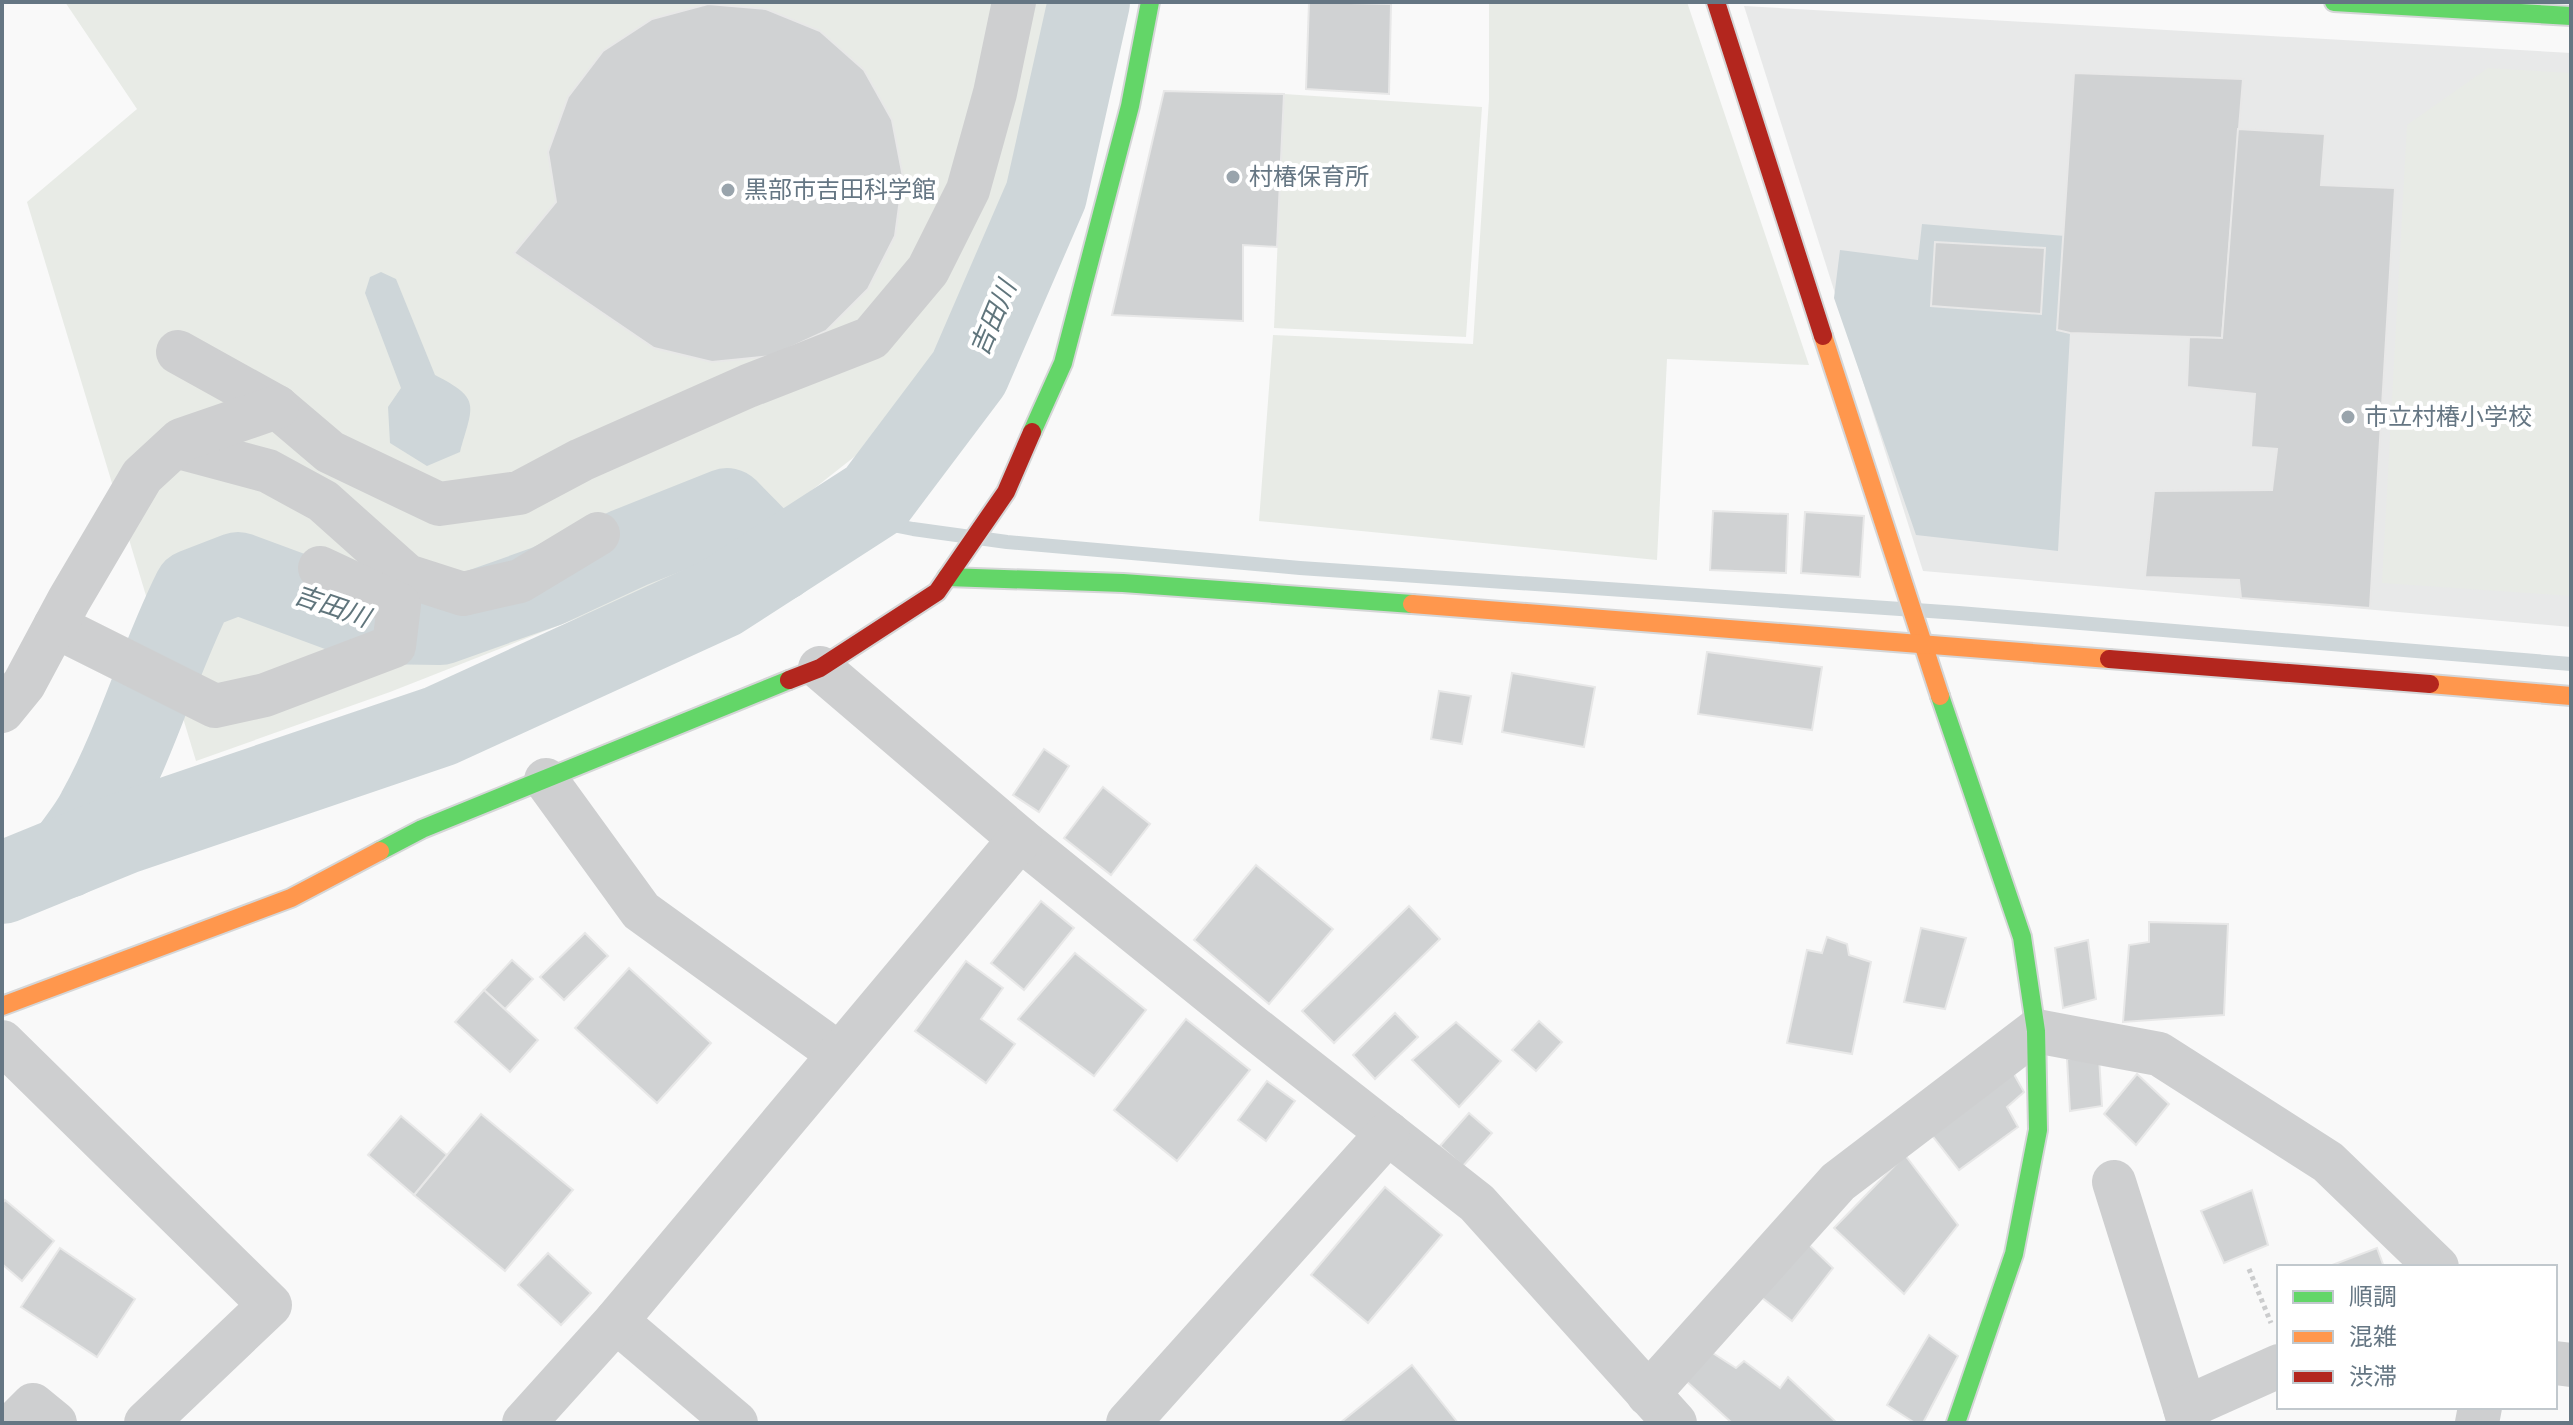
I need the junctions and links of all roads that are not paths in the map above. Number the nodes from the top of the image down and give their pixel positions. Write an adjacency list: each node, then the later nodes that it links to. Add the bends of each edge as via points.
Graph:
1 (1014, 2): 7 (street, via 968,190 928,270 871,338 581,460 519,493 439,504 330,452)
2 (1150, 2): 11 (street, via 1130,106 1063,363 1006,492)
3 (1716, 2): 13 (street)
4 (2334, 2): 5 (street)
5 (2571, 16)
6 (178, 352): 7 (street)
7 (277, 407): 8 (street)
8 (175, 446): 9 (street, via 268,471 323,501 407,576 463,594 520,581); 12 (street, via 142,476)
9 (598, 534)
10 (320, 568): 12 (street, via 399,605 394,646 265,695 215,706)
11 (947, 577): 13 (street, via 1050,578); 14 (street, via 937,592)
12 (55, 626): 16 (street, via 24,684)
13 (1922, 644): 15 (street); 20 (street, via 2022,937)
14 (820, 668): 17 (street); 18 (street)
15 (2571, 696)
16 (2, 711)
17 (546, 780): 19 (street, via 422,829 291,898); 22 (street, via 641,911)
18 (1020, 839): 22 (street); 23 (street)
19 (2, 1006)
20 (2036, 1031): 25 (street, via 2159,1054 2328,1162); 28 (street, via 1838,1182); 36 (street, via 2038,1130 2014,1254)
21 (2, 1042): 32 (street, via 270,1305)
22 (839, 1054): 26 (street)
23 (1388, 1133): 28 (street, via 1477,1203); 35 (street)
24 (2114, 1182): 29 (street)
25 (2435, 1265)
26 (616, 1321): 33 (street); 34 (street)
27 (2276, 1347): 29 (street)
28 (1663, 1414)
29 (2187, 1416)
30 (15, 1423): 31 (street, via 33,1405)
31 (55, 1423)
32 (146, 1423)
33 (524, 1423)
34 (736, 1423)
35 (1128, 1423)
36 (1956, 1423)

